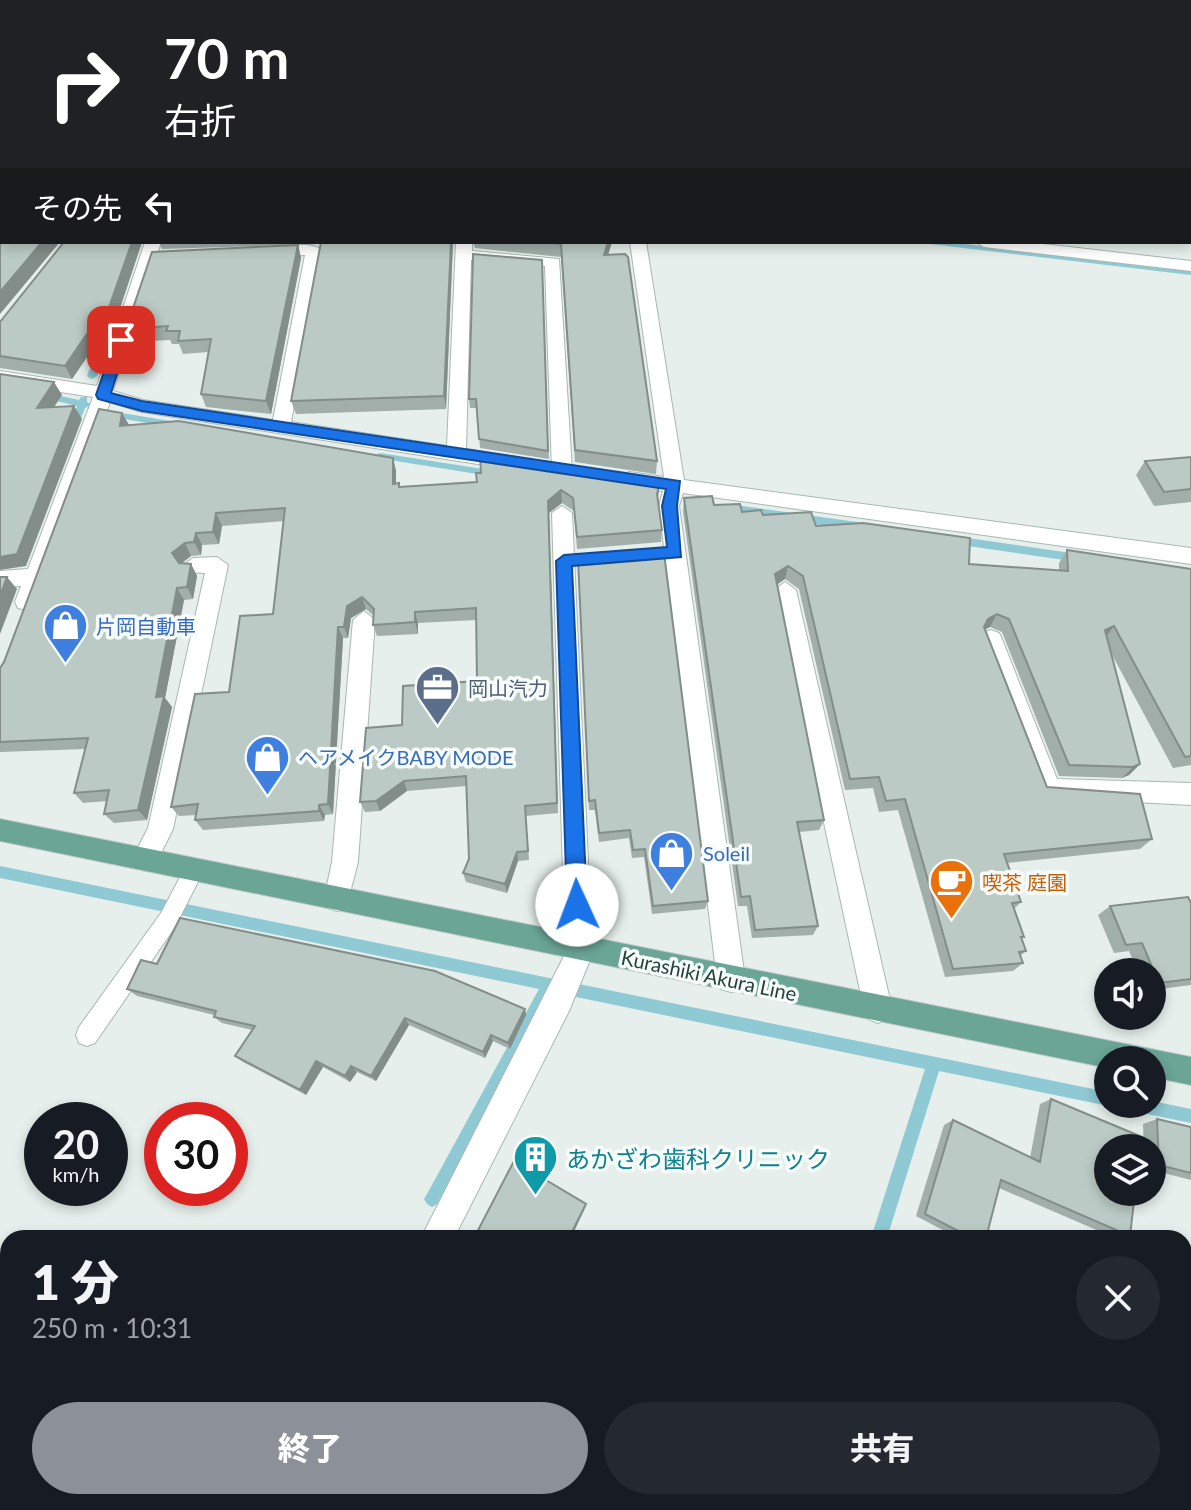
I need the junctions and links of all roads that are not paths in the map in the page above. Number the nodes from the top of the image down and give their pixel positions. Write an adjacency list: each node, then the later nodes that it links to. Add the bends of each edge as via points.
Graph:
1 (638, 244): 12 (street)
2 (1001, 244): 6 (street)
3 (464, 248): 10 (street); 10 (street, via 553,262 555,469)
4 (155, 252): 8 (street)
5 (254, 253): 9 (street, via 314,250)
6 (1191, 266)
7 (0, 377): 8 (street)
8 (103, 395): 9 (street); 16 (street)
9 (281, 427): 10 (street)
10 (456, 454)
11 (605, 476): 12 (street)
12 (672, 494): 14 (street); 27 (street, via 668,553)
13 (562, 513): 26 (street, via 572,560)
14 (1191, 556)
15 (193, 566): 23 (street, via 217,565 160,829)
16 (17, 578): 18 (street)
17 (785, 590): 28 (street)
18 (20, 618)
19 (364, 620): 25 (street, via 345,862)
20 (991, 639): 21 (street, via 1049,789)
21 (1191, 794)
22 (0, 830): 23 (main road, Kurashiki Akura Line)
23 (145, 859): 24 (main road, Kurashiki Akura Line)
24 (194, 870): 25 (main road, Kurashiki Akura Line); 29 (lane, via 168,920)
25 (337, 899): 26 (main road, Kurashiki Akura Line)
26 (577, 948): 27 (main road, Kurashiki Akura Line); 33 (street, via 564,988)
27 (731, 979): 28 (main road, Kurashiki Akura Line)
28 (878, 1009): 30 (main road, Kurashiki Akura Line)
29 (87, 1035)
30 (1094, 1052)
31 (1166, 1066): 32 (main road)
32 (1191, 1071)
33 (441, 1230)

